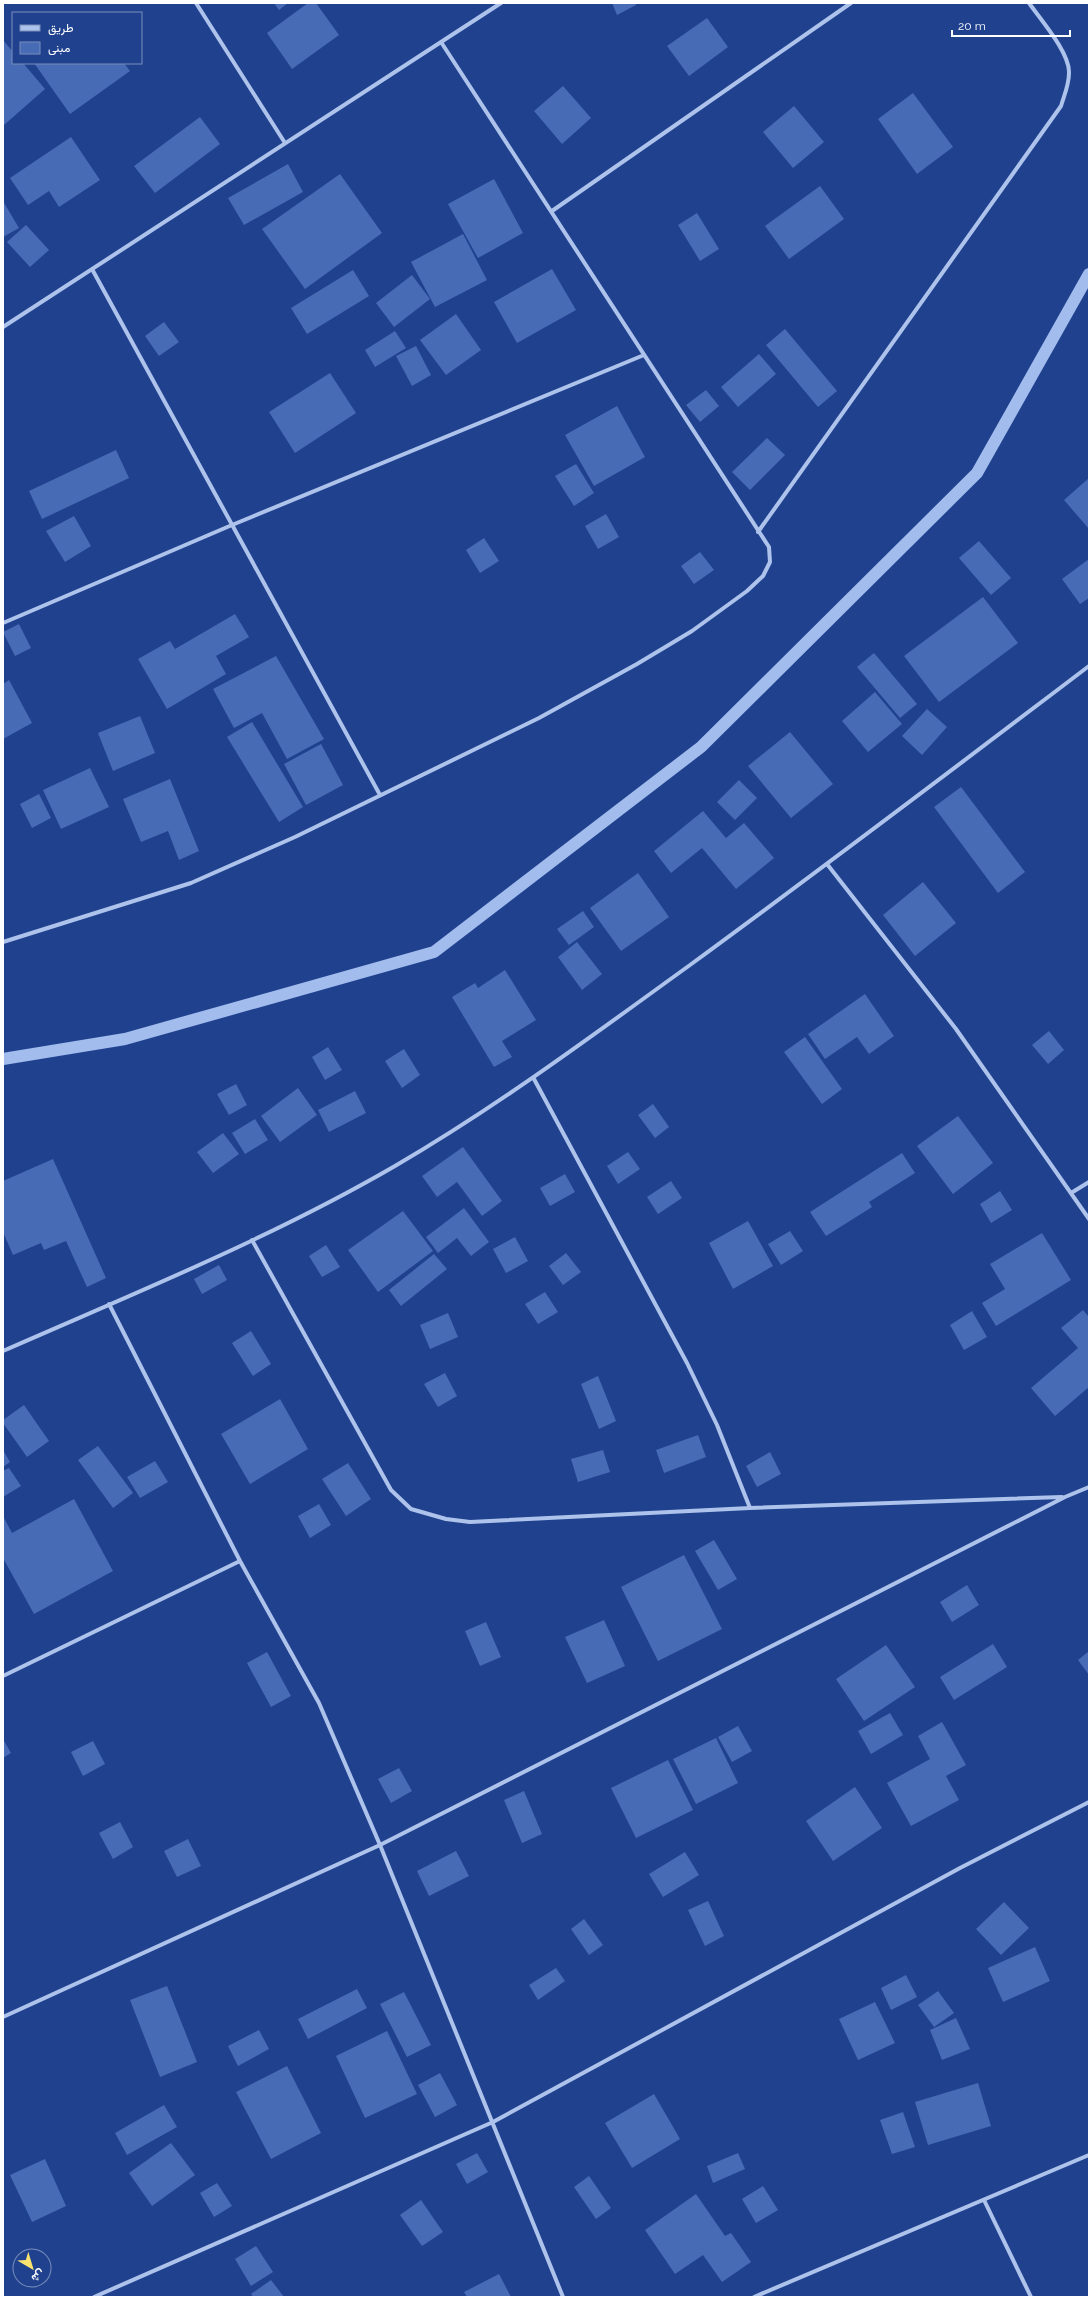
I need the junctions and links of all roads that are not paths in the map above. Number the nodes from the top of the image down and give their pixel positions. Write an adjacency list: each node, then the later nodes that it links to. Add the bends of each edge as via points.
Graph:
1 (196, 3): 6 (street)
2 (501, 3): 5 (street)
3 (851, 3): 7 (street)
4 (1029, 3): 12 (street, via 1066,58 1070,71 1061,106)
5 (441, 42): 6 (street); 7 (street)
6 (285, 144): 8 (street)
7 (552, 211): 10 (street)
8 (92, 270): 9 (street); 11 (street)
9 (3, 327)
10 (644, 355): 11 (street); 12 (street)
11 (232, 525): 13 (street); 15 (street)
12 (758, 532): 15 (street, via 769,547 770,562 763,576 692,631 593,689 459,758)
13 (3, 623)
14 (1089, 666): 16 (street)
15 (380, 795): 17 (street, via 244,861 191,883)
16 (827, 864): 18 (street); 20 (street, via 956,1029)
17 (3, 942)
18 (534, 1079): 22 (street, via 394,1166); 27 (street, via 687,1363 717,1425)
19 (1089, 1182): 20 (street)
20 (1071, 1193): 21 (street)
21 (1089, 1219)
22 (252, 1240): 23 (street); 27 (street, via 391,1490 411,1510 470,1522)
23 (109, 1304): 24 (street); 28 (street)
24 (3, 1351)
25 (1089, 1487): 26 (street)
26 (1065, 1497): 27 (street); 31 (street)
27 (750, 1508)
28 (240, 1561): 29 (street); 31 (street, via 319,1703)
29 (3, 1676)
30 (1089, 1802): 33 (street, via 960,1868)
31 (380, 1846): 32 (street); 33 (street)
32 (3, 2017)
33 (493, 2122): 36 (street); 37 (street)
34 (1089, 2155): 35 (street)
35 (984, 2200): 38 (street); 39 (street)
36 (94, 2297)
37 (563, 2297)
38 (754, 2297)
39 (1031, 2297)

